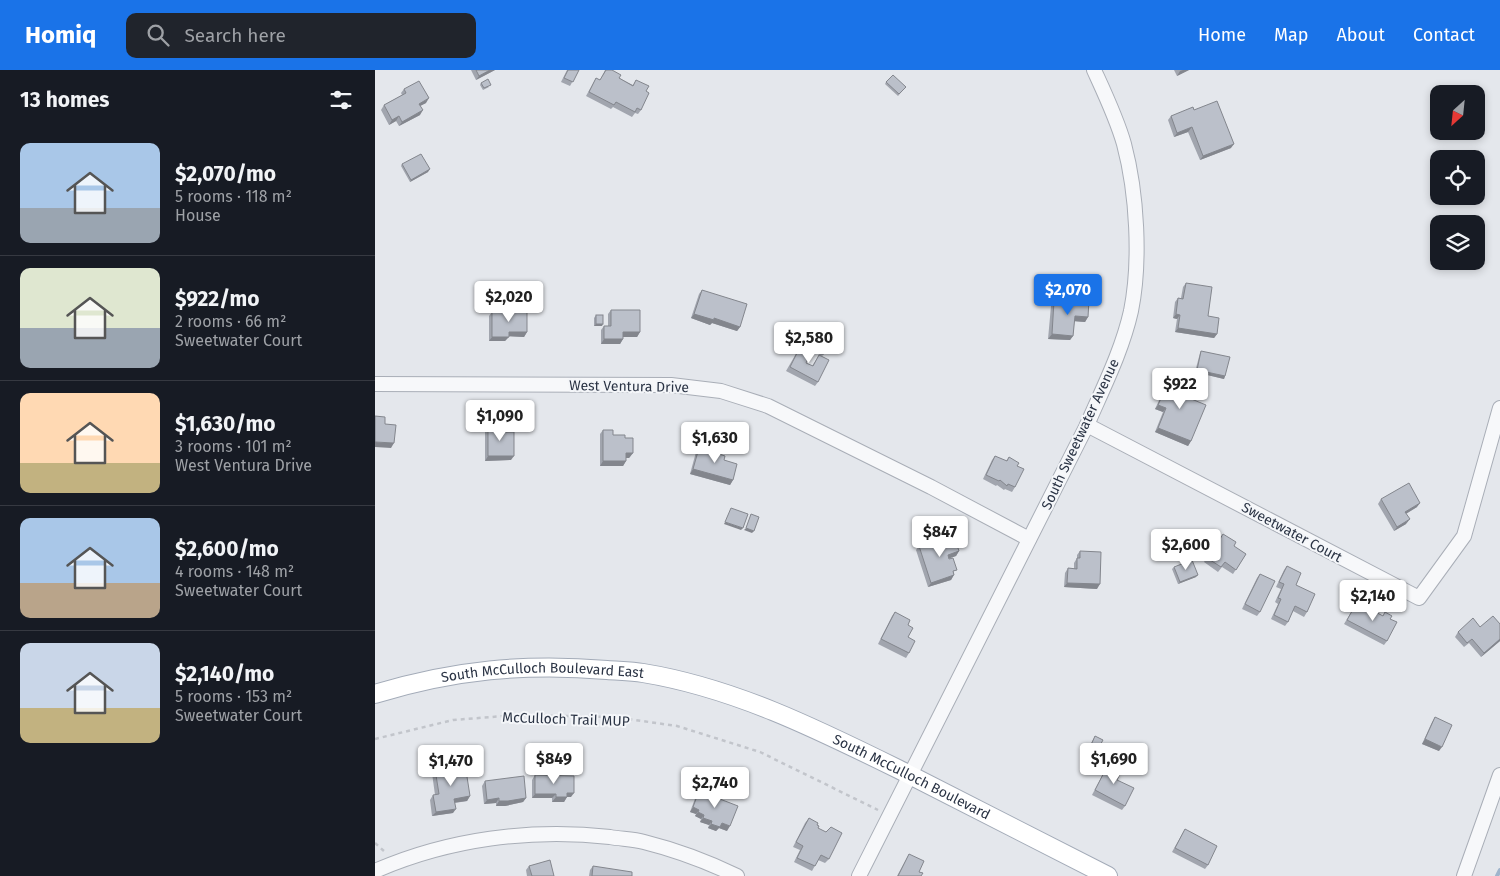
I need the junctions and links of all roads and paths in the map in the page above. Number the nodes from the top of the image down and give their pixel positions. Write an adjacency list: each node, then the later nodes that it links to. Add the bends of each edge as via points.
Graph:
1 (1094, 70): 4 (street, South Sweetwater Avenue, via 1124,144 1133,187 1137,274 1131,312 1115,361)
2 (375, 384): 5 (street, West Ventura Drive, via 671,385 721,391 768,406)
3 (1500, 408): 4 (street, Sweetwater Court, via 1464,536 1419,598)
4 (1087, 425): 5 (street, South Sweetwater Avenue)
5 (1029, 539): 9 (street, South Sweetwater Avenue)
6 (711, 689): 7 (main road, South McCulloch Boulevard East, via 642,673 528,666 464,672); 9 (main road, South McCulloch Boulevard, via 766,707 819,730)
7 (375, 694)
8 (375, 739): 11 (path, McCulloch Trail MUP, via 453,720 517,715 613,718 677,726 760,752)
9 (909, 775): 11 (street, South Sweetwater Avenue); 15 (main road, South McCulloch Boulevard)
10 (1500, 775): 16 (street)
11 (889, 816): 14 (street, South Sweetwater Avenue)
12 (375, 871): 13 (street, via 431,851 507,835 577,833 643,841 708,862)
13 (737, 876)
14 (859, 876)
15 (1108, 876)
16 (1464, 876)

